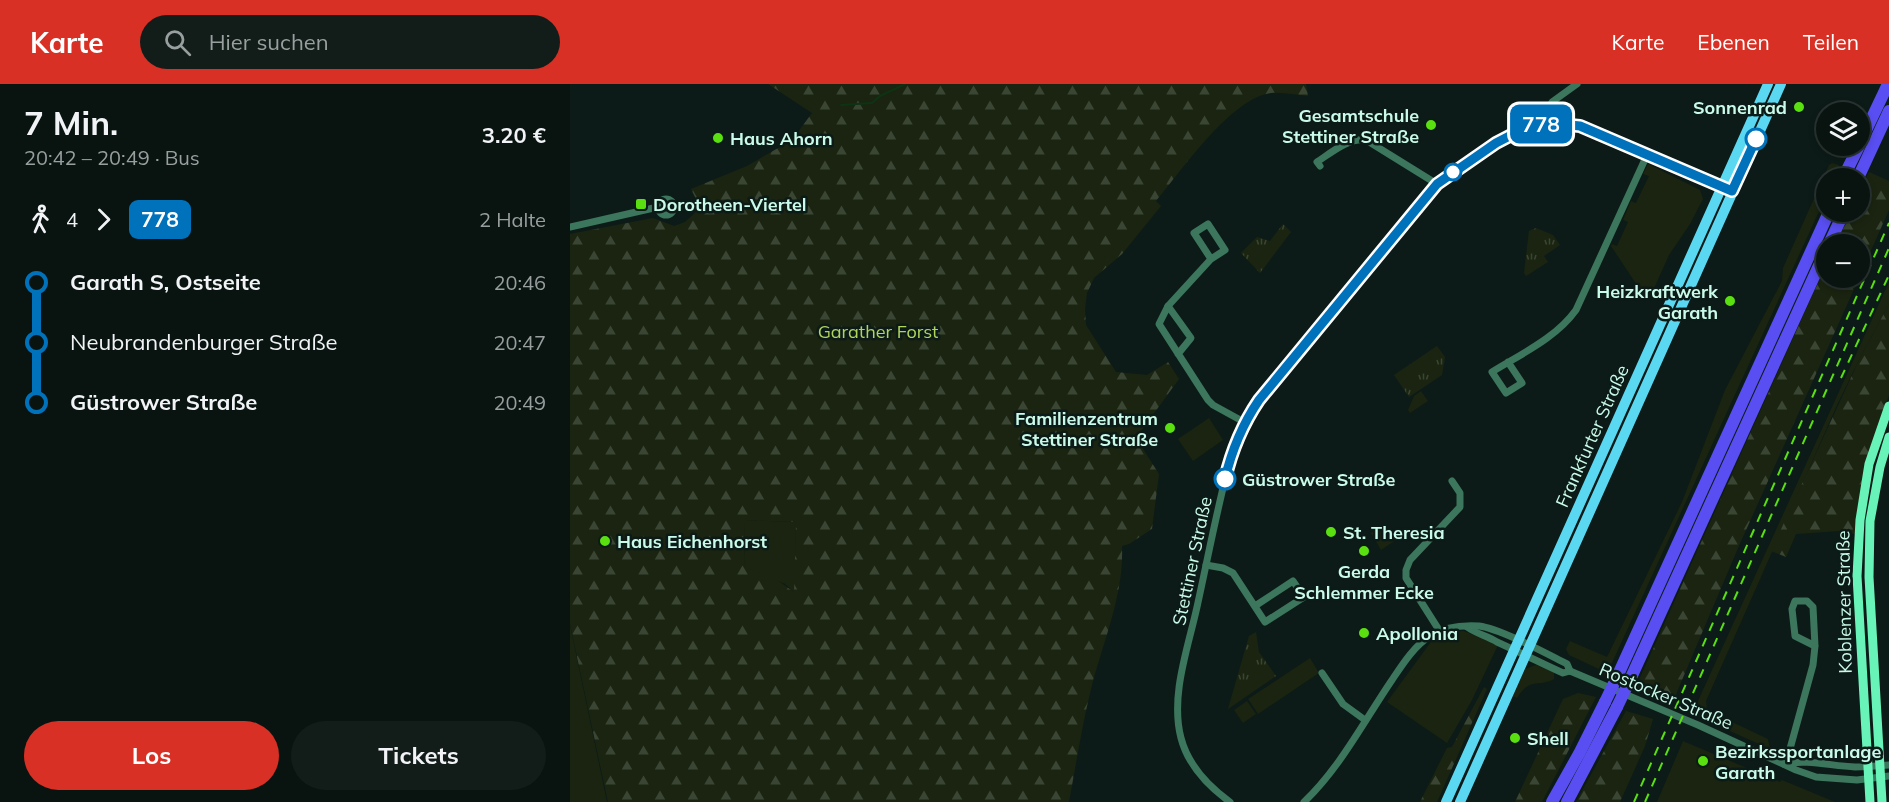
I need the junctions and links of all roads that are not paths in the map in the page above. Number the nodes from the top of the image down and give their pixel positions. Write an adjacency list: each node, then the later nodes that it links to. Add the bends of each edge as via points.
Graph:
1 (1577, 84): 7 (street, via 1552,102)
2 (1768, 84): 12 (main road, Frankfurter Straße)
3 (1781, 84): 12 (main road, Frankfurter Straße)
4 (1888, 84): 6 (highway)
5 (1889, 111): 10 (highway)
6 (1870, 121)
7 (1549, 123): 8 (street, Stettiner Straße, via 1587,128); 11 (street, Stettiner Straße, via 1511,135)
8 (1647, 155): 12 (street, Stettiner Straße); 20 (street, via 1576,310 1558,330)
9 (1320, 166): 11 (street, via 1317,162 1346,144 1366,140)
10 (1864, 168)
11 (1437, 184): 22 (street, Stettiner Straße)
12 (1727, 189): 29 (main road, Frankfurter Straße); 31 (main road, Frankfurter Straße)
13 (658, 207): 15 (street)
14 (1825, 222): 33 (highway)
15 (570, 226)
16 (1211, 259): 16 (street, via 1194,233 1208,224 1225,250); 18 (street)
17 (1816, 271): 33 (highway)
18 (1168, 306): 19 (street, via 1159,321); 19 (street, via 1191,338)
19 (1178, 354): 22 (street, via 1213,405)
20 (1508, 362): 20 (street, via 1492,372 1506,393 1522,383)
21 (1889, 406): 38 (main road, Koblenzer Straße, via 1869,464 1860,520 1857,576)
22 (1244, 422): 25 (street, Stettiner Straße, via 1228,465)
23 (1889, 437): 37 (main road, Koblenzer Straße, via 1870,521 1869,577)
24 (1452, 481): 28 (street, via 1460,493 1460,507 1410,560 1406,570 1406,578)
25 (1206, 565): 26 (street, via 1229,570); 41 (street, Stettiner Straße, via 1181,681 1179,726 1186,753 1196,770)
26 (1255, 606): 26 (street, via 1265,622 1304,597 1293,581)
27 (1467, 627): 28 (street, Rostocker Straße); 29 (street, Rostocker Straße, via 1476,634); 29 (street, Rostocker Straße, via 1479,626)
28 (1439, 630): 35 (street, via 1418,646)
29 (1516, 646): 31 (street, Rostocker Straße); 31 (street, Rostocker Straße); 43 (main road, Frankfurter Straße)
30 (1815, 646): 30 (street, via 1813,607 1807,601 1795,601 1795,636); 36 (street, via 1811,675)
31 (1527, 651): 36 (street, Rostocker Straße, via 1563,673 1570,671); 44 (main road, Frankfurter Straße)
32 (1322, 672): 35 (street, via 1343,704)
33 (1623, 680): 34 (highway, bridge)
34 (1611, 705): 45 (highway); 46 (highway)
35 (1365, 720): 42 (street)
36 (1784, 764): 38 (street, Rostocker Straße, via 1799,760); 40 (street, Rostocker Straße, via 1816,777)
37 (1885, 765): 38 (street, Rostocker Straße); 39 (main road, Koblenzer Straße)
38 (1868, 767): 40 (main road, Koblenzer Straße)
39 (1885, 777): 40 (street, Rostocker Straße); 48 (main road, Koblenzer Straße)
40 (1869, 779): 47 (main road, Koblenzer Straße)
41 (1230, 802)
42 (1304, 802)
43 (1446, 802)
44 (1460, 802)
45 (1552, 802)
46 (1567, 802)
47 (1870, 802)
48 (1882, 802)

